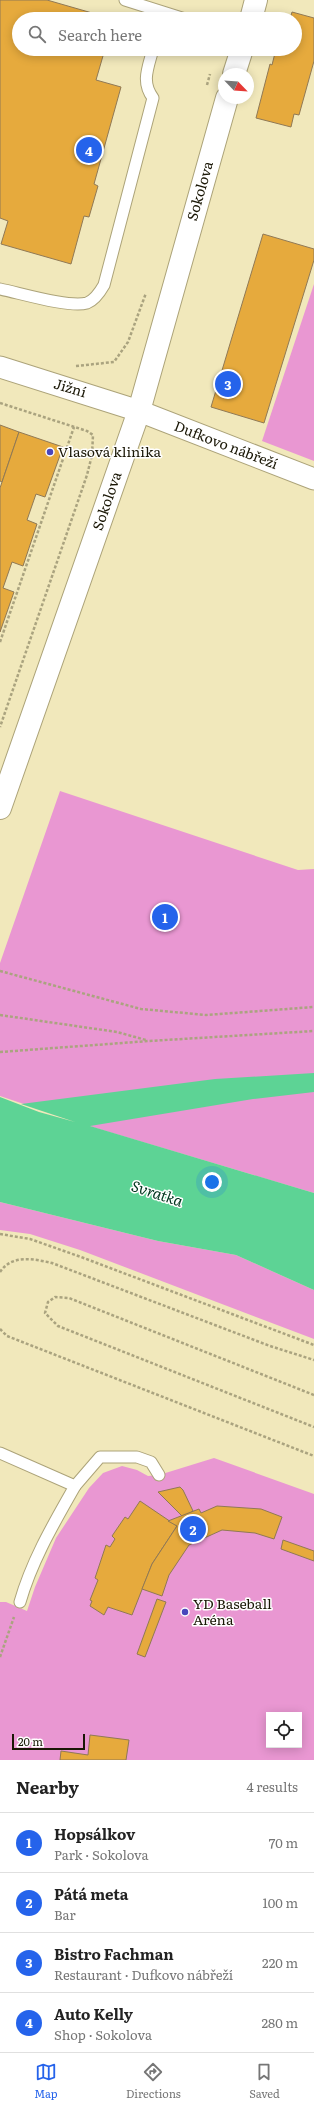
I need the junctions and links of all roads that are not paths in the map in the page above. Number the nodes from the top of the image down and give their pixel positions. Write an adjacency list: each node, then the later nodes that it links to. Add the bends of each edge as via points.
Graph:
1 (125, 0): 3 (lane)
2 (256, 0): 4 (street)
3 (153, 12)
4 (252, 12)
5 (150, 56): 9 (lane, via 145,79 147,90 153,98 104,285 97,296 88,302 75,304)
6 (240, 56): 7 (street)
7 (236, 68)
8 (225, 104): 11 (street, Sokolova)
9 (0, 289)
10 (0, 367): 11 (street, Jižní)
11 (139, 411): 12 (street, Dufkovo nábřeží); 13 (street, Sokolova)
12 (314, 479)
13 (0, 808)
14 (0, 1452): 16 (lane)
15 (159, 1475): 16 (lane, via 151,1462 137,1457 100,1457)
16 (75, 1486): 17 (lane, via 48,1532 26,1580)
17 (20, 1602)

